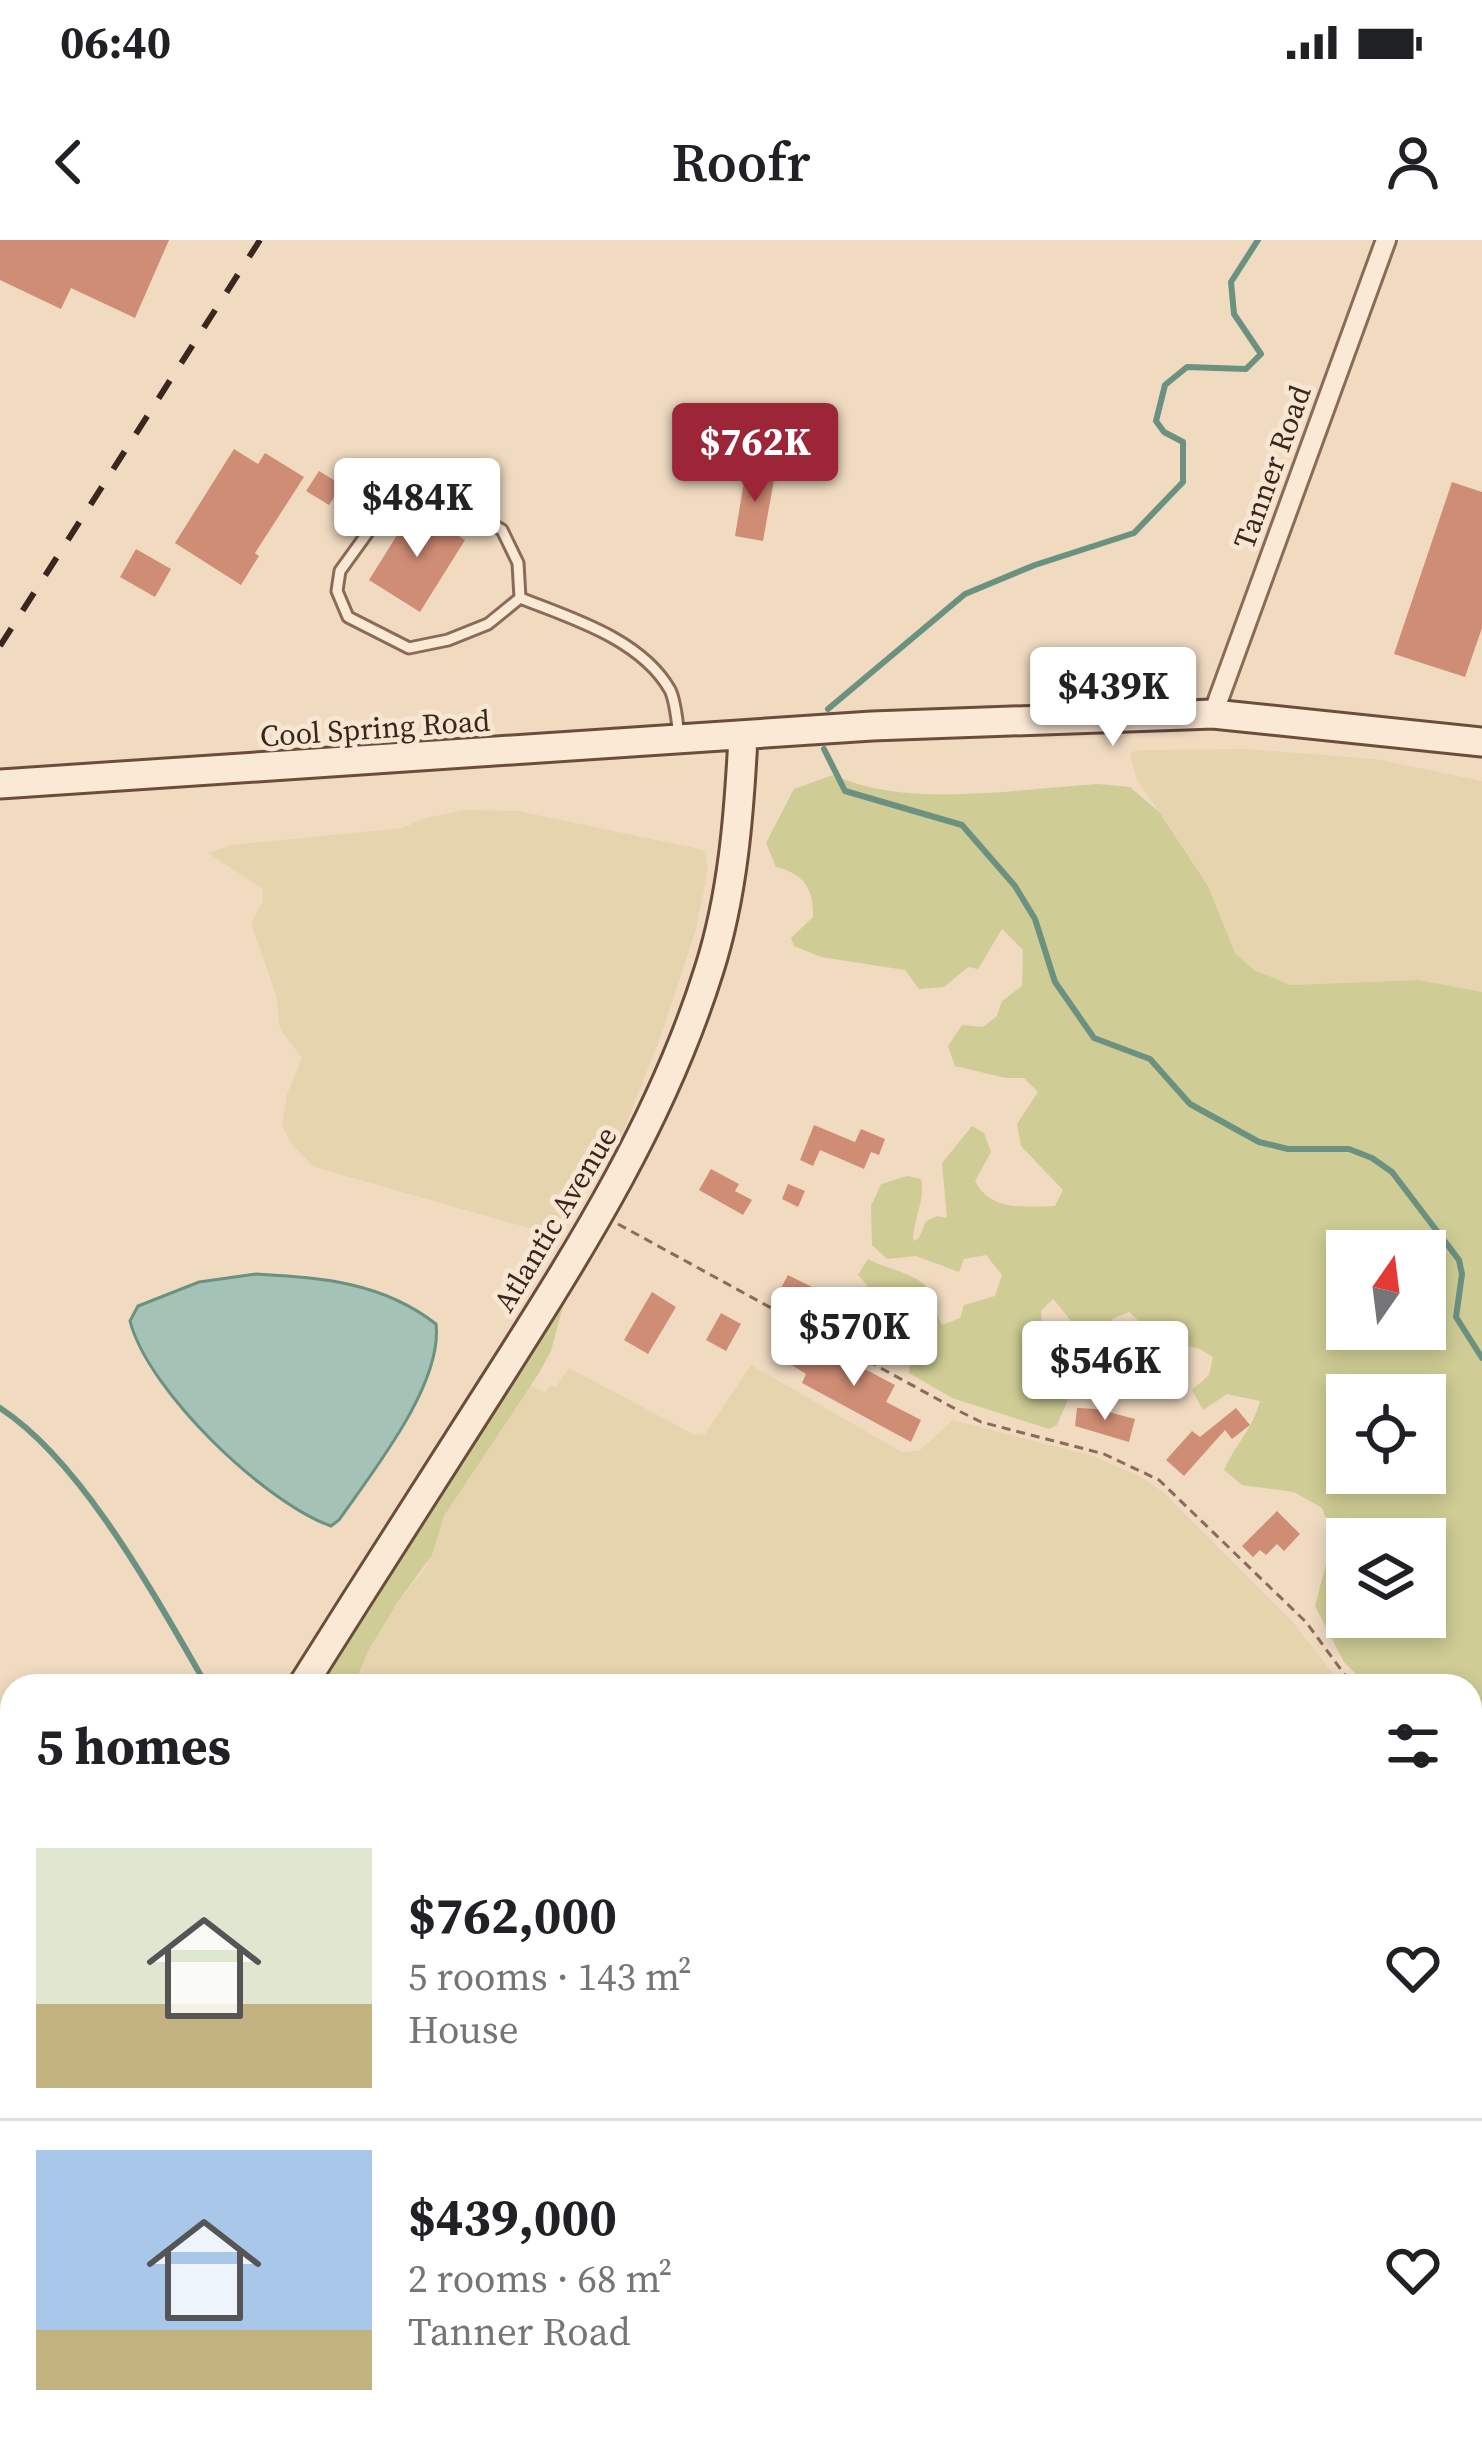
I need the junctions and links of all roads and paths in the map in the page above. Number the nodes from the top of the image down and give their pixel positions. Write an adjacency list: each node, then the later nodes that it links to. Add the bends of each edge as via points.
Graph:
1 (1386, 240): 3 (street, Tanner Road)
2 (520, 598): 2 (lane, via 518,563 502,530 428,486 402,485 340,571 337,590 348,616 410,648 488,624); 5 (lane, via 639,657 671,692)
3 (1213, 713): 4 (main road, Cool Spring Road); 6 (main road, Cool Spring Road)
4 (743, 737): 5 (main road, Cool Spring Road); 8 (main road, Atlantic Avenue, via 733,860 710,968 655,1112)
5 (680, 742): 7 (main road, Cool Spring Road)
6 (1482, 742)
7 (5, 784)
8 (601, 1215): 9 (main road, Atlantic Avenue); 10 (path, via 961,1412 1104,1454 1159,1480 1306,1622)
9 (310, 1674)
10 (1345, 1674)

